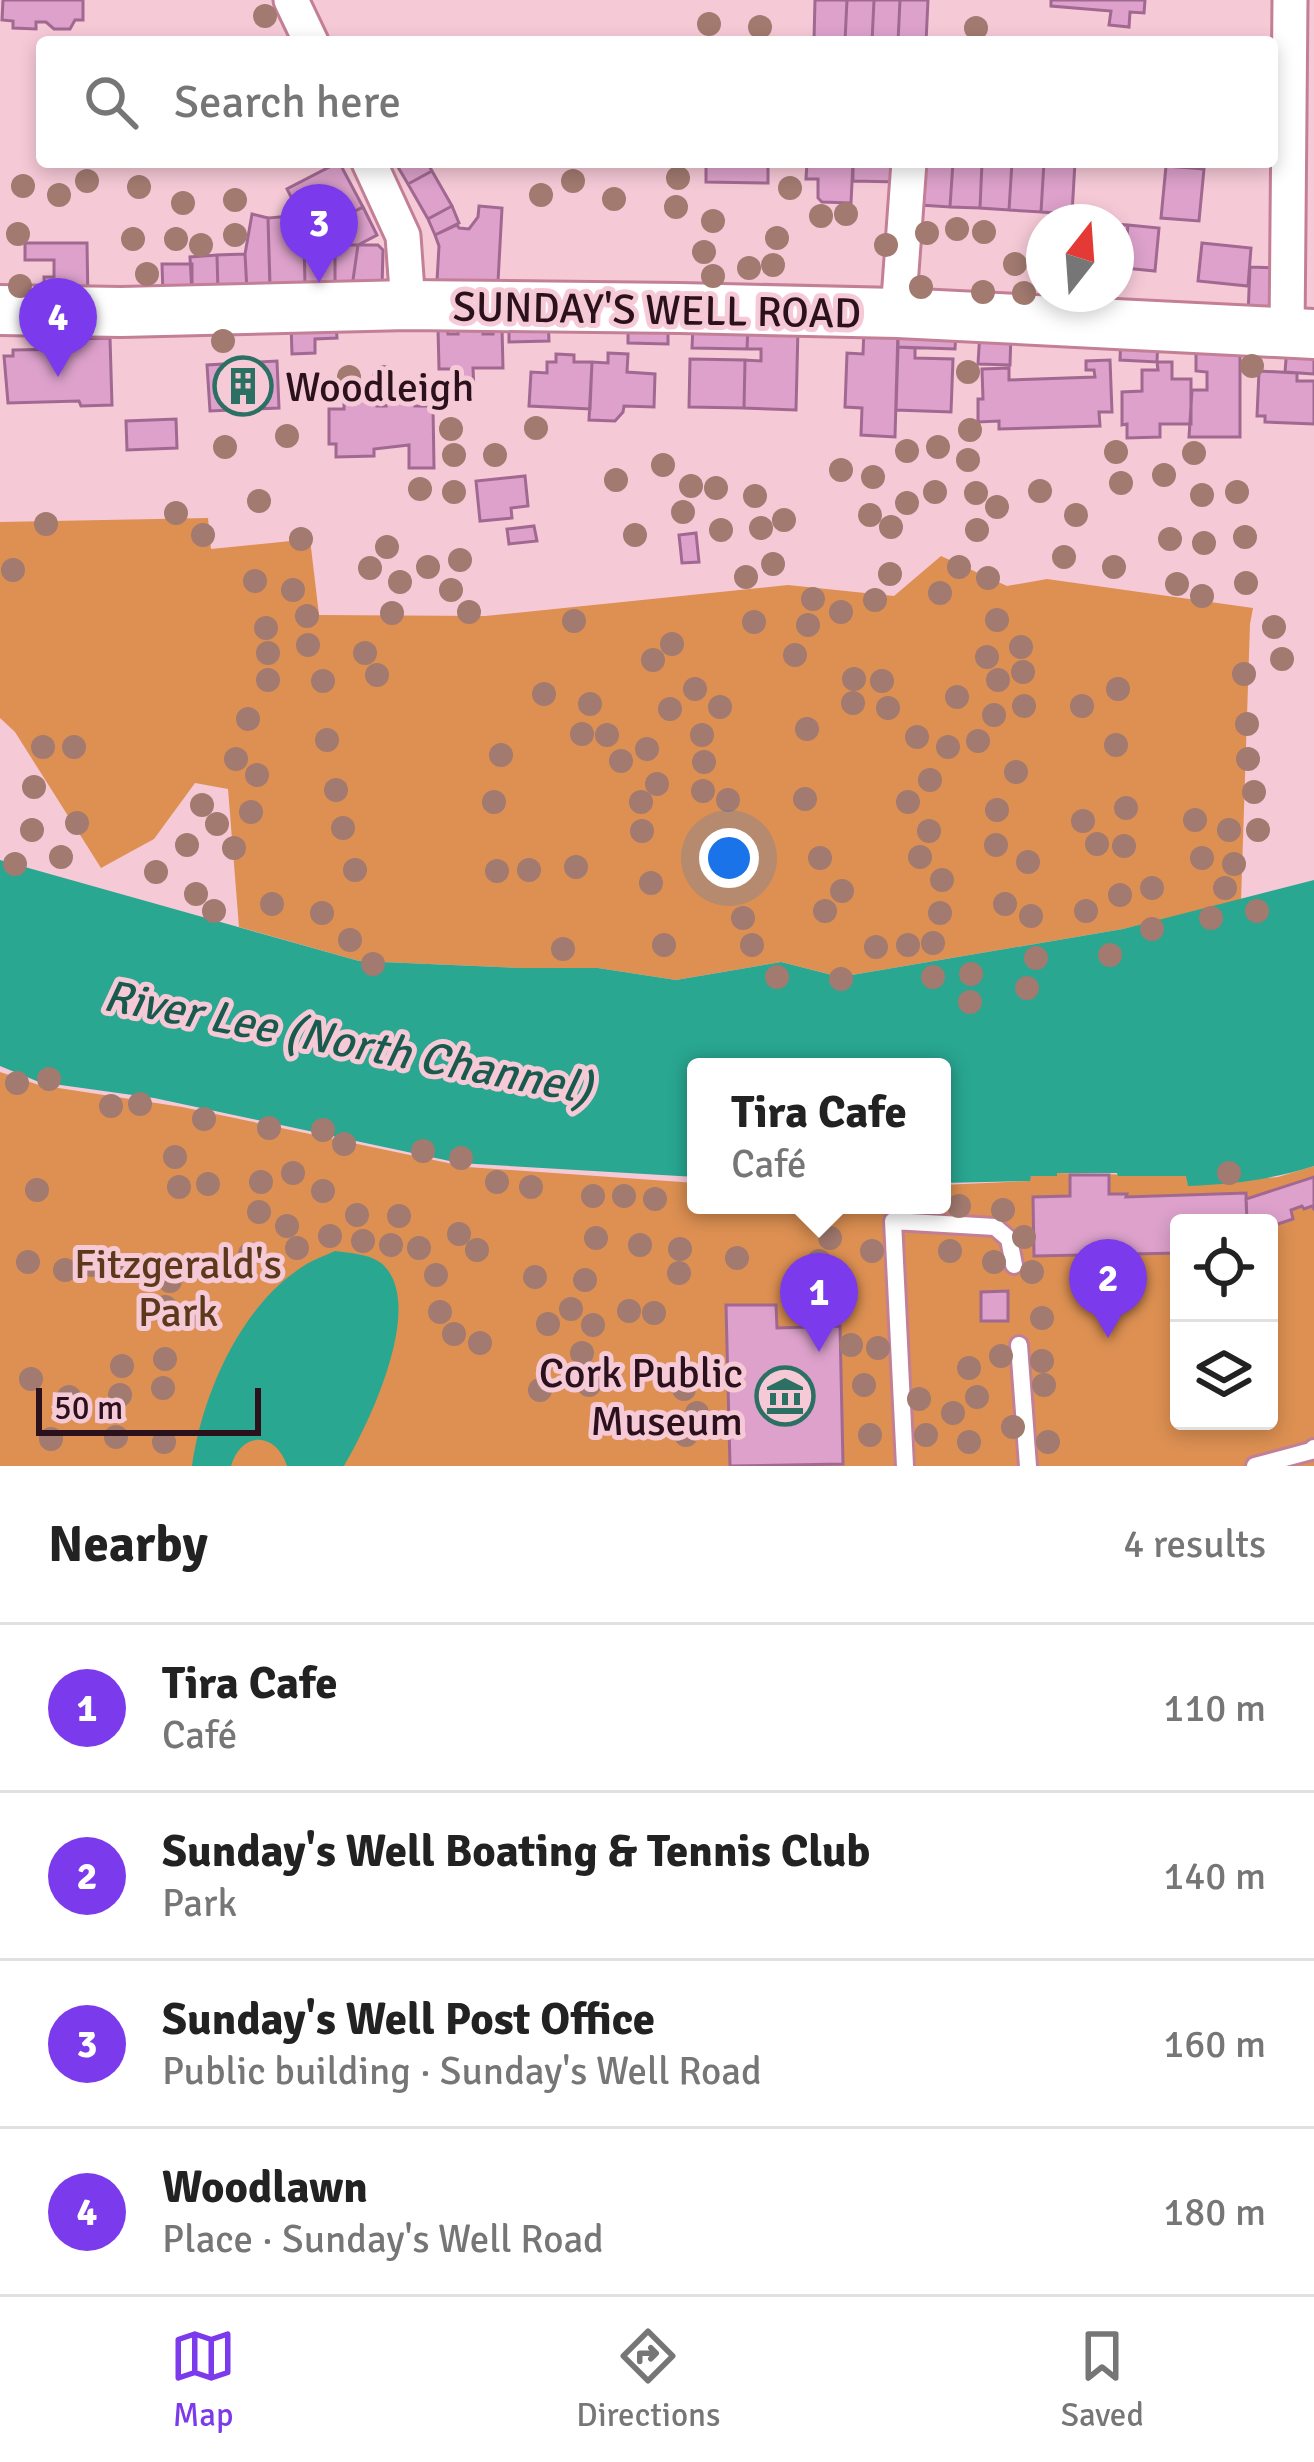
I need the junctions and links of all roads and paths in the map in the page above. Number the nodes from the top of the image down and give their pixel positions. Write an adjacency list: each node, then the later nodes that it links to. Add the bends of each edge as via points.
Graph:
1 (291, 0): 3 (street)
2 (1290, 0): 9 (street)
3 (308, 36)
4 (372, 168): 6 (street, via 403,236)
5 (908, 168): 8 (street)
6 (408, 305): 7 (main road, SUNDAY'S WELL ROAD); 8 (main road, SUNDAY'S WELL ROAD)
7 (0, 310)
8 (898, 313): 9 (main road, SUNDAY'S WELL ROAD)
9 (1300, 334)
10 (1014, 1264): 13 (lane, via 1009,1239 995,1227 892,1221)
11 (1019, 1345): 14 (lane)
12 (1314, 1448): 15 (lane)
13 (905, 1466)
14 (1028, 1466)
15 (1255, 1466)

